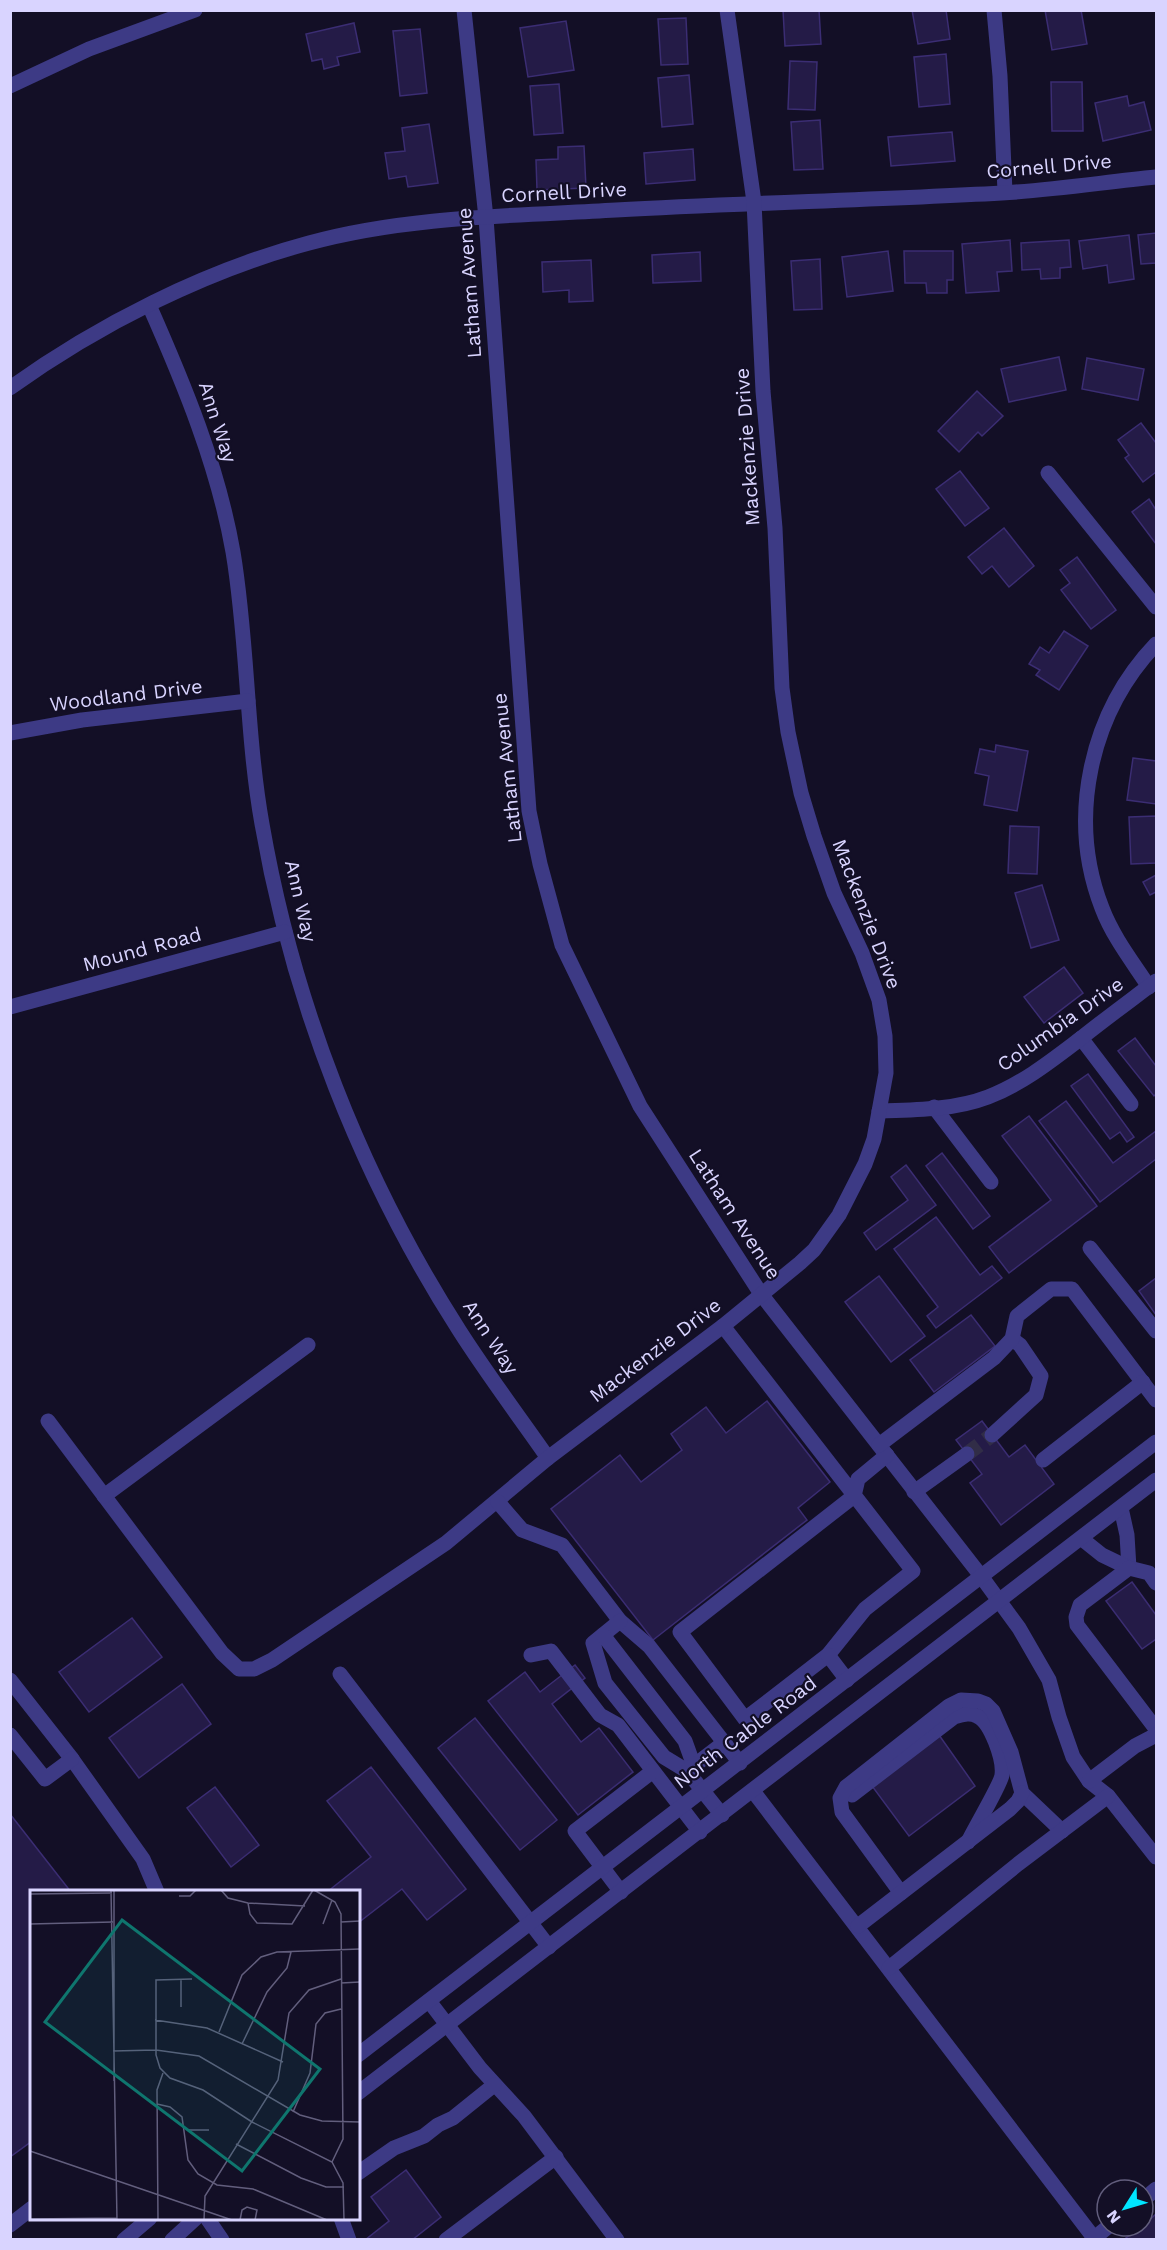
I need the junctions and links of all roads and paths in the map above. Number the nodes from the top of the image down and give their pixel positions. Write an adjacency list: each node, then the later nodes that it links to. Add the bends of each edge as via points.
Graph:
1 (195, 10): 5 (street, via 89,49)
2 (464, 10): 9 (street, Latham Avenue)
3 (727, 10): 8 (street, Mackenzie Drive)
4 (994, 10): 7 (street)
5 (10, 86)
6 (1156, 177): 7 (street, Cornell Drive)
7 (1005, 192): 8 (street, Cornell Drive)
8 (754, 202): 9 (street, Cornell Drive); 23 (street, Mackenzie Drive, via 782,688 788,732 814,836 879,1000 886,1073)
9 (486, 218): 10 (street, Cornell Drive, via 383,228 306,243 237,266); 26 (street, Latham Avenue, via 529,811 540,864 562,945 640,1106)
10 (149, 305): 11 (street, Cornell Drive, via 49,360); 15 (street, Ann Way, via 185,387 222,507 234,562)
11 (10, 388)
12 (1048, 473): 13 (street)
13 (1156, 607)
14 (1156, 644): 18 (street, via 1126,680 1110,709 1092,760 1086,801 1090,862 1099,898 1115,936)
15 (248, 701): 16 (street, Woodland Drive, via 82,720); 17 (street, Ann Way, via 261,822)
16 (10, 733)
17 (285, 932): 19 (street, Mound Road); 38 (street, Ann Way, via 318,1040 363,1155 459,1329)
18 (1153, 984): 20 (street, Columbia Drive)
19 (10, 1007)
20 (1081, 1038): 21 (street); 22 (street, Columbia Drive, via 1012,1087 964,1104)
21 (1131, 1104)
22 (934, 1107): 23 (street, Columbia Drive); 24 (street)
23 (879, 1111): 26 (street, Mackenzie Drive, via 865,1164 839,1215 814,1250)
24 (991, 1182)
25 (1090, 1248): 28 (street)
26 (761, 1294): 27 (street, Mackenzie Drive); 36 (street, Latham Avenue)
27 (723, 1326): 38 (street, Mackenzie Drive); 43 (street)
28 (1156, 1331)
29 (1012, 1340): 31 (street, via 1017,1316 1051,1290 1072,1288); 34 (street, via 1020,1345 1041,1376 1036,1395); 36 (street, via 924,1410)
30 (308, 1345): 42 (street)
31 (1143, 1382): 32 (street); 39 (street)
32 (1156, 1400)
33 (48, 1421): 42 (street)
34 (992, 1435)
35 (1156, 1442): 48 (street, North Cable Road)
36 (883, 1450): 41 (street, Latham Avenue); 43 (street, via 858,1479)
37 (967, 1454): 41 (street)
38 (548, 1458): 44 (street, Mackenzie Drive)
39 (1043, 1460)
40 (1156, 1480): 45 (street)
41 (914, 1492): 48 (street, Latham Avenue)
42 (104, 1496): 44 (street, Mackenzie Drive, via 222,1653 239,1669 254,1669 272,1660 446,1543)
43 (854, 1496): 54 (street, via 913,1571 865,1609); 54 (street, via 680,1632 745,1719)
44 (498, 1502): 51 (street, via 522,1530 562,1545)
45 (1121, 1508): 46 (street); 47 (street)
46 (1082, 1539): 47 (street, via 1102,1555); 50 (street)
47 (1130, 1568): 49 (street, via 1149,1573); 58 (street, via 1080,1605 1077,1625)
48 (981, 1576): 50 (street, Latham Avenue); 57 (street, North Cable Road)
49 (1156, 1583)
50 (999, 1602): 66 (street, Latham Avenue, via 1049,1680 1073,1756); 68 (street)
51 (621, 1621): 52 (street); 61 (street, via 649,1646)
52 (603, 1635): 64 (street, via 686,1741); 64 (street, via 593,1643 605,1683 664,1757)
53 (531, 1655): 65 (street, via 551,1651 600,1714 618,1725)
54 (828, 1655): 57 (street)
55 (340, 1674): 82 (street)
56 (10, 1680): 62 (street)
57 (847, 1680): 63 (street, North Cable Road)
58 (1156, 1729)
59 (10, 1735): 62 (street, via 45,1779)
60 (1156, 1735): 66 (street)
61 (725, 1743): 63 (street); 64 (street)
62 (72, 1759): 79 (street, via 143,1858)
63 (740, 1763): 67 (street, North Cable Road)
64 (691, 1768): 67 (street)
65 (653, 1771): 72 (street); 78 (street, via 575,1831)
66 (1089, 1780): 70 (street, Latham Avenue)
67 (703, 1791): 72 (street, North Cable Road); 73 (street)
68 (753, 1791): 73 (street); 83 (street)
69 (1022, 1793): 71 (street, via 1011,1752 993,1711 978,1701 961,1700 846,1787); 74 (street); 76 (street, via 1010,1809)
70 (1108, 1796): 74 (street); 77 (street, Latham Avenue)
71 (841, 1804): 76 (street, via 954,1717 966,1713 977,1716 987,1725 1001,1760 1002,1776); 81 (street, via 842,1812)
72 (681, 1808): 75 (street); 78 (street, North Cable Road)
73 (722, 1815): 75 (street)
74 (1062, 1831): 85 (street)
75 (700, 1832): 80 (street)
76 (968, 1842): 81 (street)
77 (1156, 1857)
78 (603, 1868): 80 (street); 82 (street, North Cable Road)
79 (156, 1890)
80 (621, 1892): 84 (street)
81 (901, 1893): 83 (street)
82 (531, 1923): 84 (street); 86 (street, North Cable Road)
83 (858, 1926): 85 (street)
84 (549, 1947): 87 (street)
85 (889, 1968): 99 (street)
86 (429, 2001): 87 (street); 88 (street, North Cable Road)
87 (447, 2025): 89 (street); 90 (street)
88 (360, 2053)
89 (494, 2085): 91 (street); 92 (street, via 453,2118 394,2148)
90 (360, 2091)
91 (556, 2157): 104 (street); 105 (street)
92 (360, 2172)
93 (30, 2209): 98 (street)
94 (148, 2220): 100 (street)
95 (194, 2220): 101 (street)
96 (208, 2220): 102 (street)
97 (342, 2220): 103 (street)
98 (10, 2224)
99 (1093, 2239)
100 (124, 2240)
101 (171, 2240)
102 (222, 2240)
103 (349, 2240)
104 (446, 2240)
105 (617, 2240)

